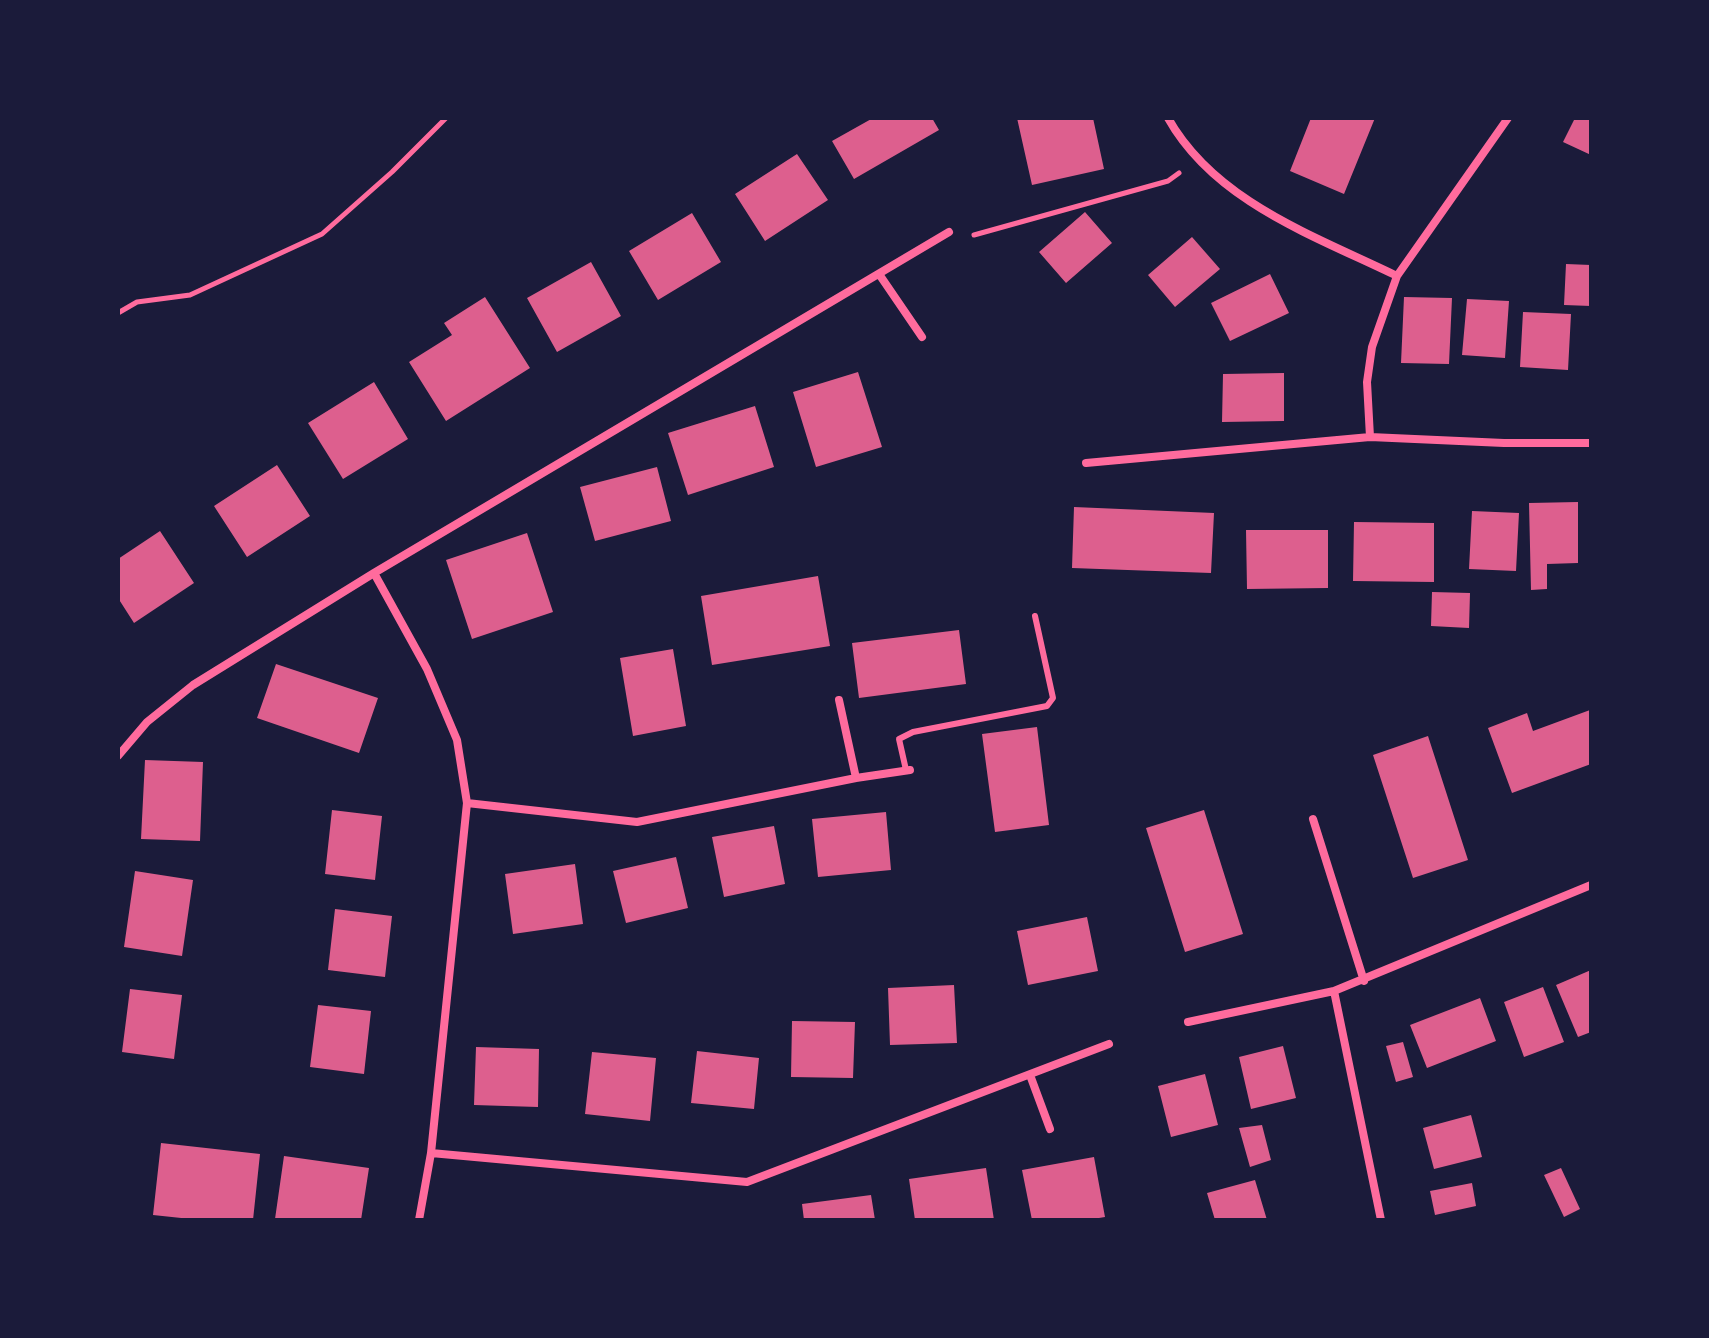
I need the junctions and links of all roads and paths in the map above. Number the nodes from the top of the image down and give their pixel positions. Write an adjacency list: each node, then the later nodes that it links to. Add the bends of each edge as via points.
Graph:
1 (446, 118): 8 (path, via 322,234 190,295 137,302)
2 (1168, 118): 4 (street)
3 (1508, 118): 7 (street)
4 (1199, 159): 5 (path, via 1168,181 975,235); 7 (street, via 1220,181 1268,213)
5 (949, 232): 6 (street)
6 (879, 274): 9 (street); 13 (street)
7 (1397, 276): 10 (street, via 1372,347 1367,382)
8 (118, 313)
9 (922, 337)
10 (1370, 437): 11 (street); 12 (street)
11 (1591, 443)
12 (1086, 463)
13 (374, 573): 16 (street, via 193,685 147,722); 19 (street, via 427,669 457,740)
14 (1035, 616): 17 (lane, via 1053,698 1047,706 913,732 899,739)
15 (839, 700): 18 (street)
16 (118, 756)
17 (908, 770): 18 (street)
18 (856, 778): 19 (street, via 637,822)
19 (467, 803): 28 (street)
20 (1313, 819): 22 (street)
21 (1591, 885): 22 (street)
22 (1364, 981): 23 (street)
23 (1334, 991): 24 (street); 30 (street)
24 (1188, 1022)
25 (1109, 1044): 26 (street)
26 (1030, 1075): 27 (street); 28 (street, via 747,1182)
27 (1050, 1129)
28 (431, 1153): 29 (street)
29 (419, 1220)
30 (1381, 1220)

